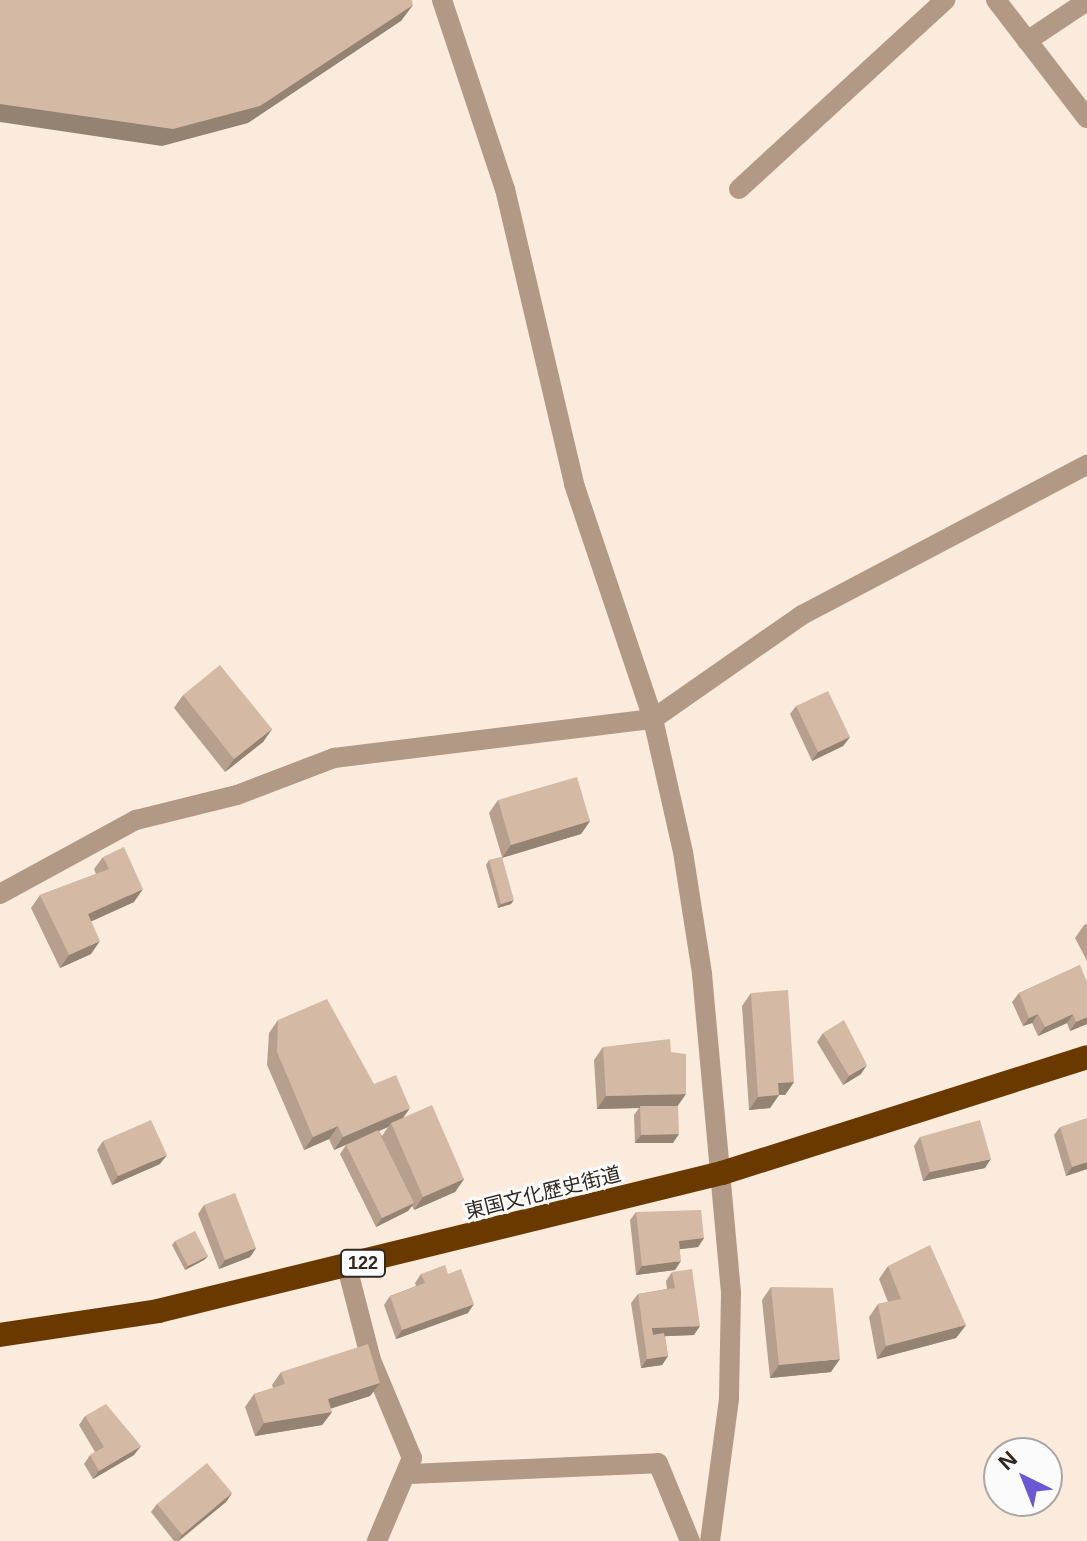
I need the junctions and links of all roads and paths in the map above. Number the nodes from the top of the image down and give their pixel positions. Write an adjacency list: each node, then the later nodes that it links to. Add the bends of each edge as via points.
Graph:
1 (442, 0): 9 (street, via 505,189 574,484)
2 (945, 0): 7 (street)
3 (996, 0): 5 (street)
4 (1087, 1): 5 (street)
5 (1027, 41): 6 (street)
6 (1087, 118)
7 (739, 189)
8 (1087, 465): 9 (street, via 802,615)
9 (653, 719): 10 (street, via 334,758 237,795 136,820); 12 (street, via 702,974)
10 (0, 894)
11 (1087, 1057): 12 (highway, 東国文化歴史街道 / 122)
12 (722, 1173): 13 (highway, 東国文化歴史街道 / 122); 18 (street, via 729,1399)
13 (347, 1267): 14 (highway, 東国文化歴史街道 / 122, via 158,1311); 15 (street, via 371,1360 412,1458)
14 (0, 1335)
15 (410, 1474): 16 (street); 17 (street, via 658,1463)
16 (377, 1541)
17 (690, 1541)
18 (710, 1541)

